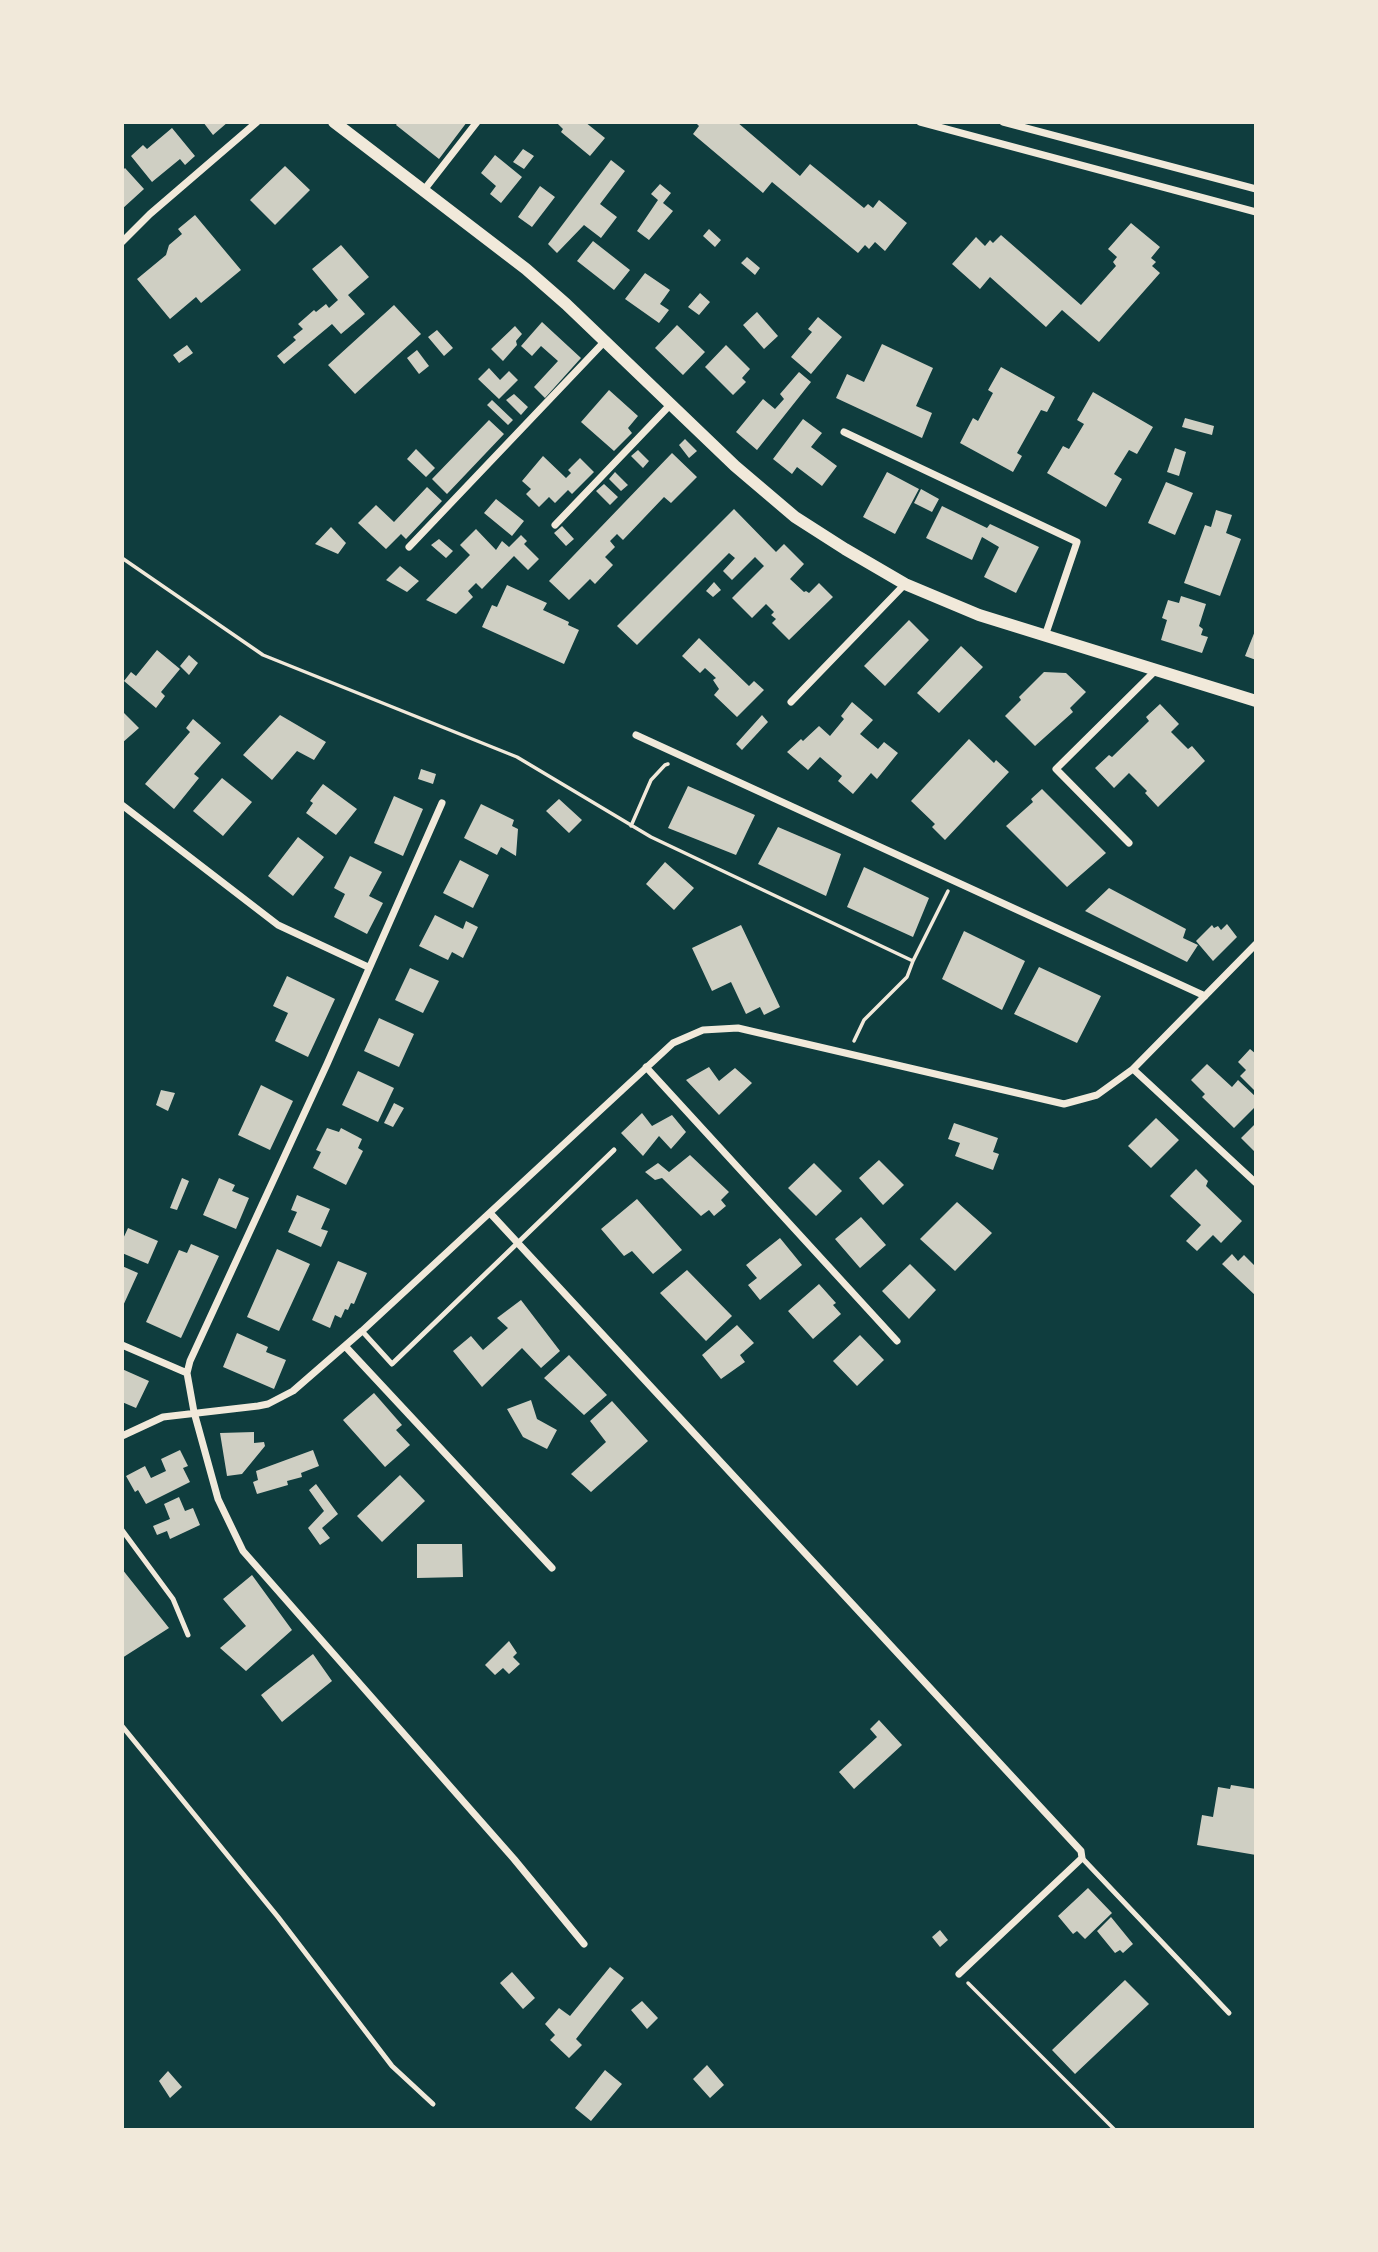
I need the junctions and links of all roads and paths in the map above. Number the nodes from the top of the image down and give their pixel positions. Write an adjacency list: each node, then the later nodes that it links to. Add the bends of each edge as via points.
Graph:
1 (257, 122): 9 (street)
2 (334, 122): 7 (street)
3 (477, 122): 7 (street)
4 (920, 122): 8 (street)
5 (1003, 122): 6 (street)
6 (1255, 189)
7 (424, 190): 10 (street, via 526,269)
8 (1255, 212)
9 (122, 242)
10 (605, 341): 11 (street); 14 (street)
11 (670, 405): 13 (street); 16 (street, via 795,517)
12 (844, 432): 17 (street, via 1077,542)
13 (555, 525)
14 (409, 547)
15 (122, 558): 27 (path, via 263,655 517,757 651,837)
16 (905, 584): 17 (street); 20 (street)
17 (1045, 637): 18 (street)
18 (1155, 671): 19 (street); 24 (street, via 1056,769)
19 (1255, 701)
20 (791, 702)
21 (636, 735): 29 (street)
22 (442, 803): 28 (street)
23 (122, 805): 28 (street, via 278,925)
24 (1129, 843)
25 (948, 891): 27 (path)
26 (1255, 944): 29 (street)
27 (913, 961): 30 (path, via 907,977 864,1020)
28 (368, 967): 41 (street)
29 (1205, 996): 32 (street)
30 (849, 1054): 31 (street, via 738,1028 703,1030 673,1043); 32 (street, via 1064,1104 1097,1095)
31 (646, 1067): 35 (street); 38 (street)
32 (1133, 1069): 34 (street)
33 (614, 1150): 36 (lane)
34 (1255, 1183)
35 (491, 1213): 36 (street); 37 (street)
36 (518, 1244): 37 (lane, via 392,1364); 48 (street, via 1082,1851)
37 (362, 1331): 40 (street)
38 (897, 1341)
39 (122, 1345): 41 (street)
40 (345, 1346): 42 (street, via 293,1391 268,1404); 45 (street)
41 (187, 1373): 42 (street)
42 (194, 1412): 43 (street, via 163,1417); 49 (street, via 218,1499 243,1550)
43 (122, 1436)
44 (122, 1530): 46 (lane, via 173,1599)
45 (552, 1568)
46 (188, 1635)
47 (122, 1727): 52 (lane, via 278,1916 392,2066)
48 (1082, 1858): 50 (street); 51 (lane)
49 (584, 1944)
50 (959, 1974): 53 (path)
51 (1229, 2013)
52 (433, 2104)
53 (1115, 2130)

